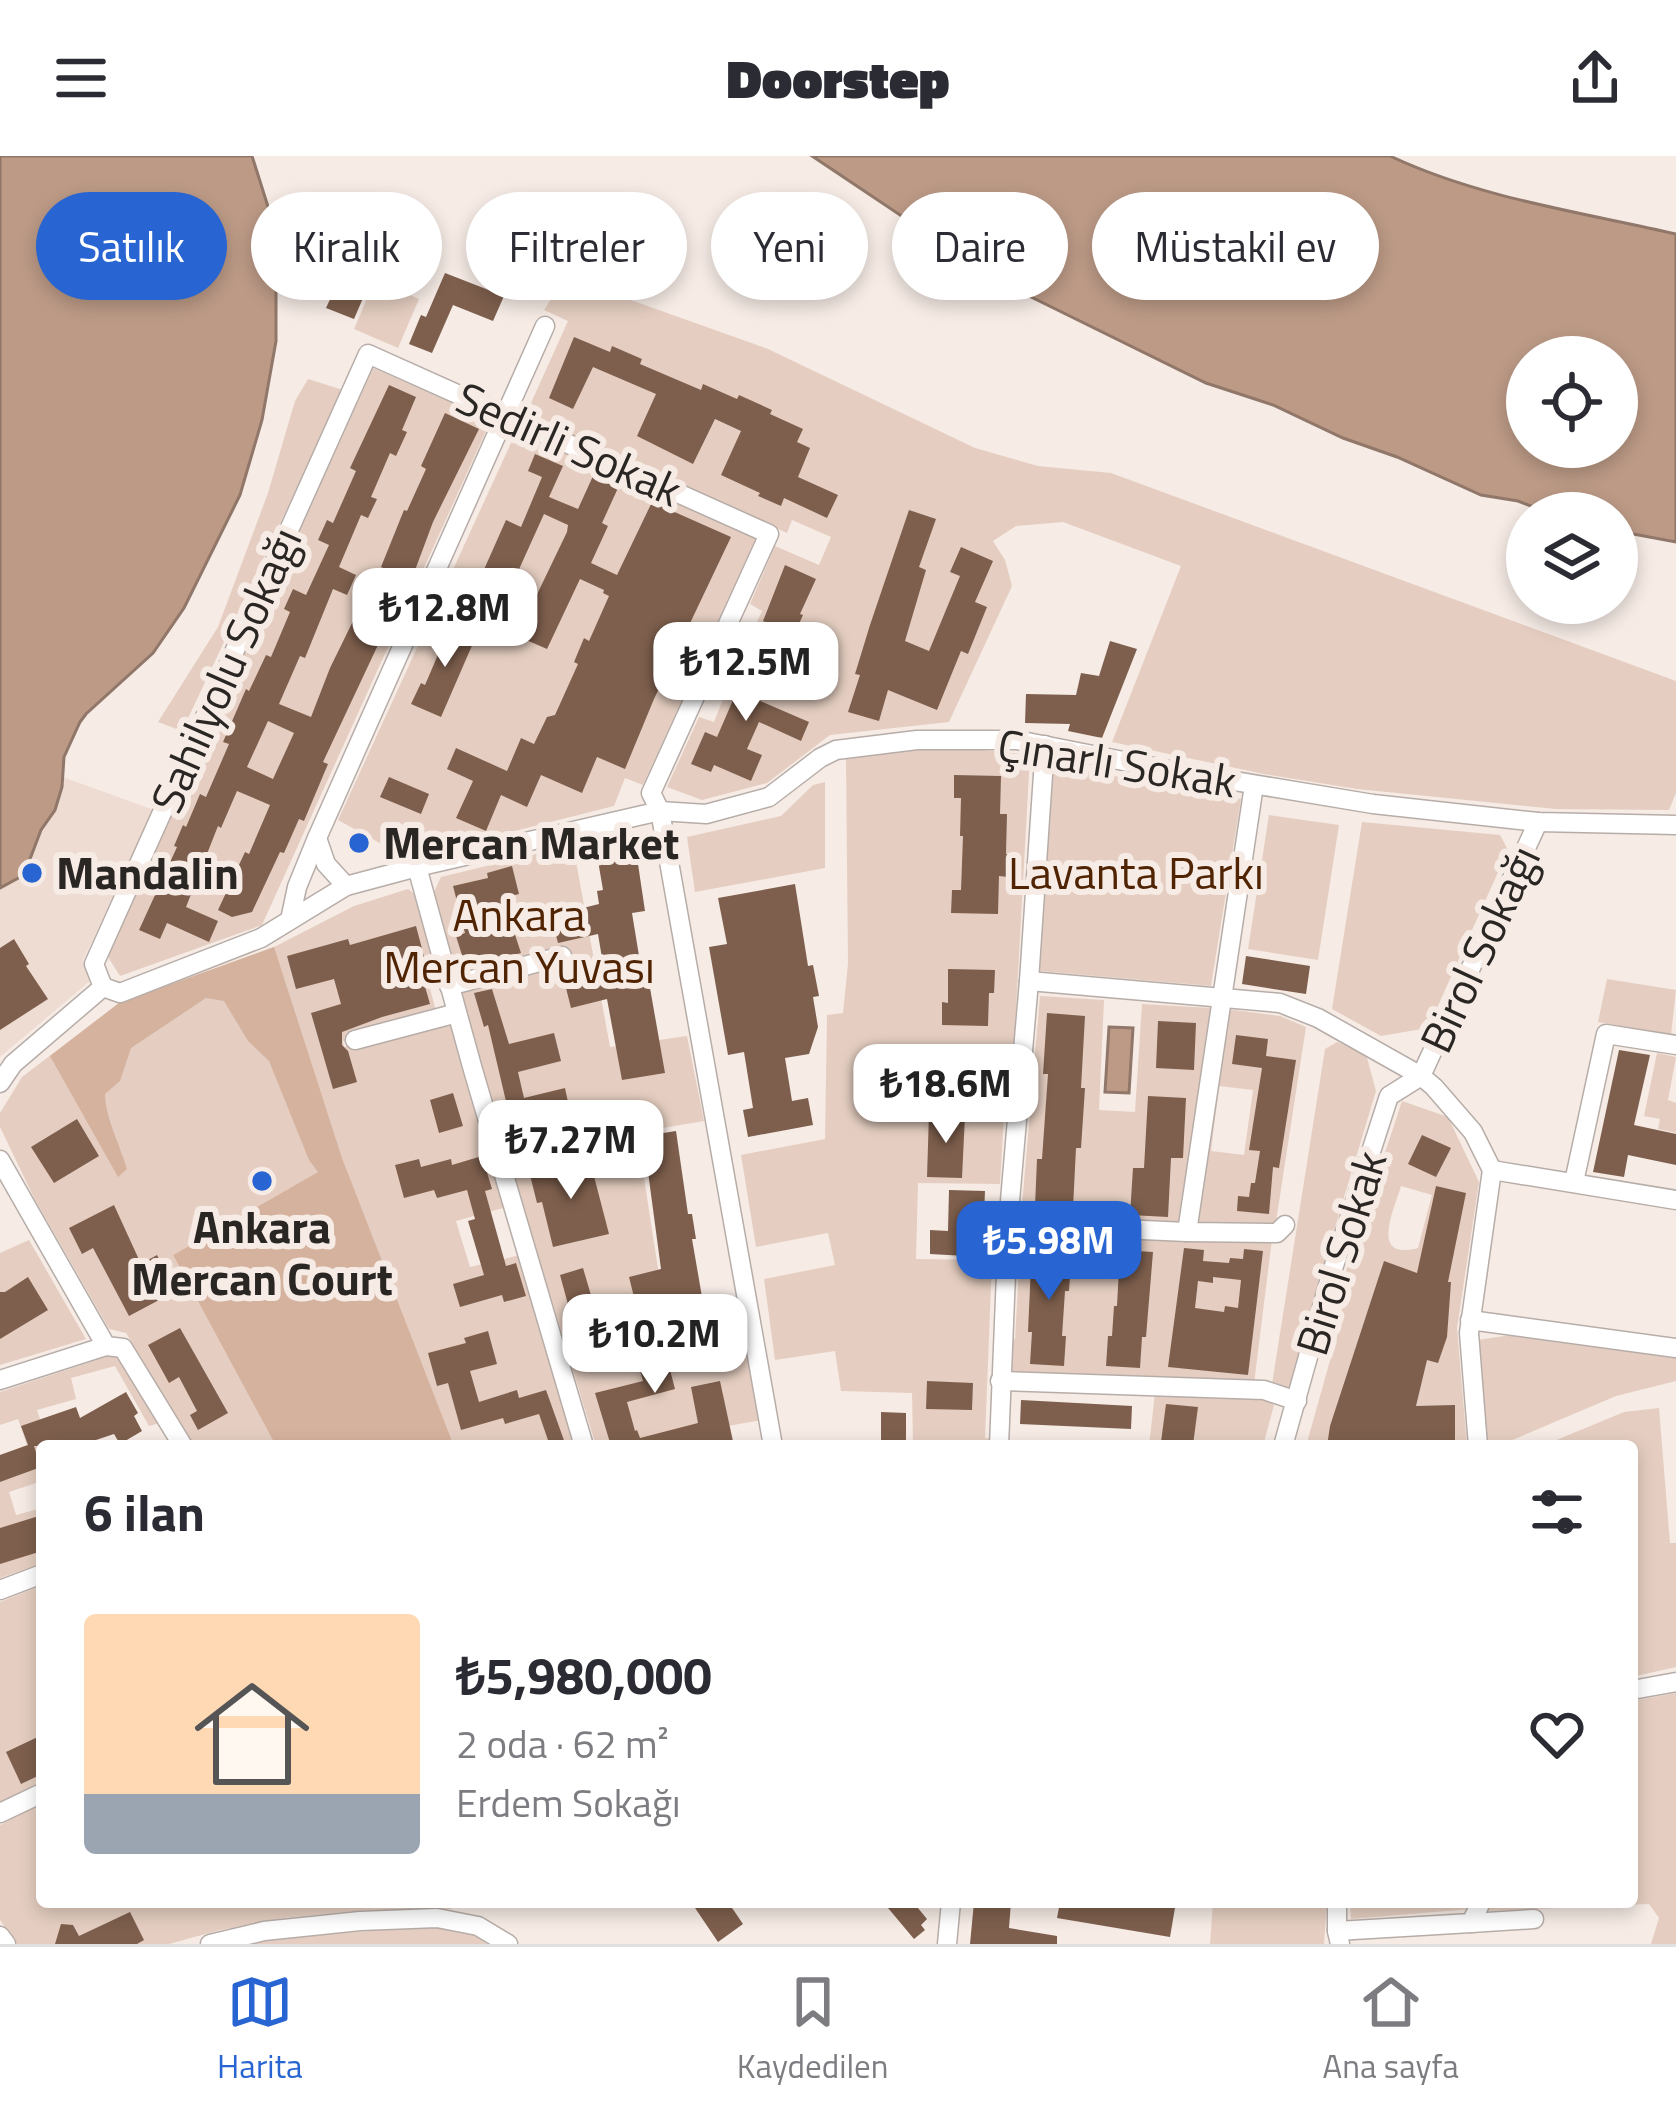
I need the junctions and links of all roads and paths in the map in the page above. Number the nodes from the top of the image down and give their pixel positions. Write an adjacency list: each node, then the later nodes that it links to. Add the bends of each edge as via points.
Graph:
1 (545, 326): 3 (street)
2 (368, 354): 3 (street, Sedirli Sokak); 16 (street, Sahilyolu Sokağı, via 94,964)
3 (505, 416): 6 (street, Sedirli Sokak, via 770,534 651,794); 9 (street)
4 (1045, 745): 5 (street, Çınarlı Sokak); 6 (street, Çınarlı Sokak, via 939,740 836,750 769,797 706,814); 14 (street)
5 (1254, 785): 7 (street, Çınarlı Sokak); 17 (street)
6 (660, 812): 10 (street, Çınarlı Sokak); 38 (street)
7 (1538, 822): 8 (street, Çınarlı Sokak); 21 (street, Birol Sokağı)
8 (1676, 825)
9 (317, 838): 11 (street); 12 (street)
10 (417, 867): 11 (street, Çınarlı Sokak); 15 (street)
11 (346, 886): 12 (street, Çınarlı Sokak)
12 (290, 920): 16 (street, Çınarlı Sokak, via 120,993)
13 (562, 956): 15 (street)
14 (1029, 981): 17 (street); 27 (street)
15 (449, 986): 18 (street)
16 (103, 987): 22 (street)
17 (1221, 996): 21 (street, via 1280,1003 1318,1018); 29 (street)
18 (457, 1013): 19 (street); 37 (street)
19 (355, 1040)
20 (1676, 1045): 25 (street, via 1606,1034)
21 (1421, 1076): 24 (street, via 1473,1132); 35 (street, Birol Sokak, via 1389,1096)
22 (0, 1083)
23 (0, 1160): 31 (street)
24 (1492, 1170): 25 (street); 30 (street)
25 (1574, 1182): 26 (street)
26 (1676, 1200)
27 (1008, 1224): 29 (street); 34 (street)
28 (1285, 1226): 29 (street, via 1277,1233)
29 (1187, 1232)
30 (1470, 1320): 32 (street); 41 (street)
31 (106, 1346): 33 (street); 36 (street, via 123,1348)
32 (1676, 1348)
33 (0, 1380)
34 (1000, 1381): 35 (street, via 1264,1390); 39 (street)
35 (1298, 1401): 40 (street, Birol Sokak)
36 (179, 1440)
37 (582, 1440)
38 (772, 1440)
39 (999, 1440)
40 (1285, 1440)
41 (1478, 1440)
42 (36, 1576): 43 (street)
43 (0, 1590)
44 (1676, 1682): 45 (street)
45 (1638, 1689)
46 (36, 1795): 47 (street)
47 (0, 1813)
48 (951, 1908): 58 (street)
49 (1337, 1908): 54 (street)
50 (1478, 1908): 52 (street)
51 (1534, 1919): 52 (street)
52 (1471, 1923): 54 (street)
53 (0, 1936): 55 (street)
54 (1339, 1938)
55 (6, 1944)
56 (210, 1944): 57 (street, via 264,1931 437,1918 478,1925)
57 (508, 1944)
58 (946, 1944)

